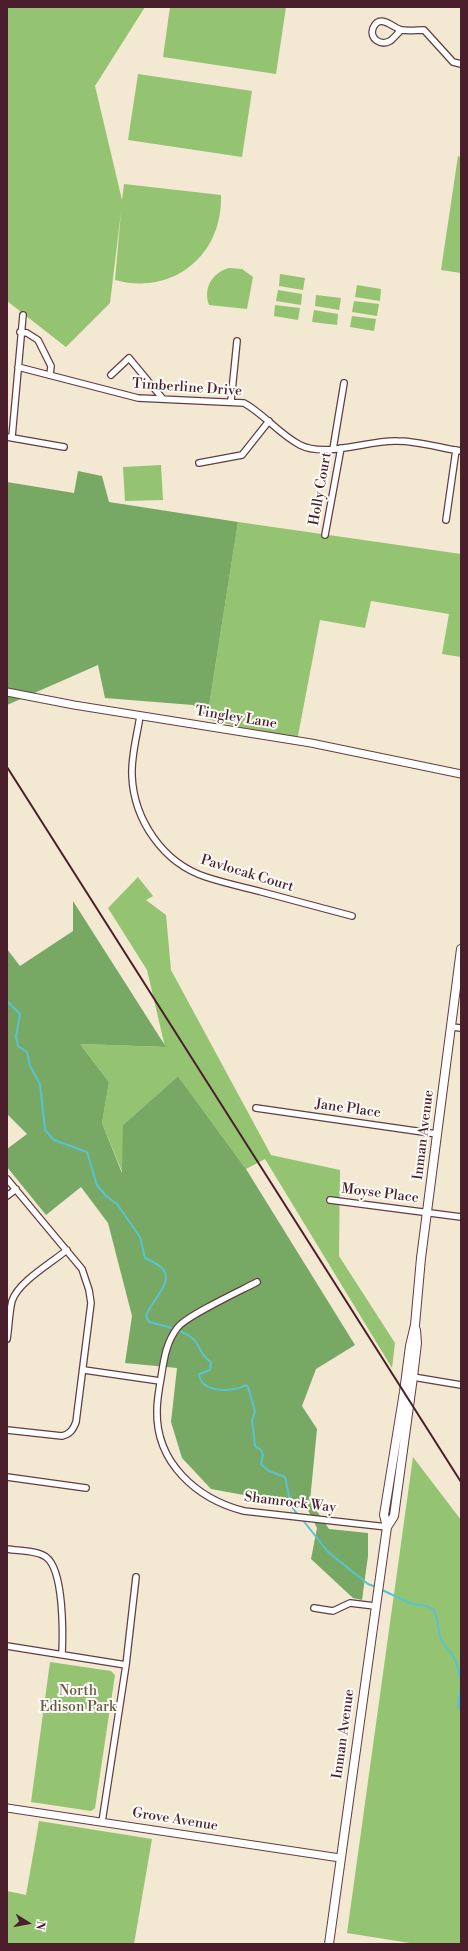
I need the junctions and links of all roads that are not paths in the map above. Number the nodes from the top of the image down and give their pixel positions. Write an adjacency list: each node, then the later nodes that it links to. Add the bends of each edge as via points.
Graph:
1 (401, 30): 1 (street, via 387,22 380,22 372,34 378,42 384,43); 2 (street, via 424,30 453,62)
2 (461, 64)
3 (23, 315): 4 (street)
4 (20, 332): 6 (street); 7 (street, via 38,340 51,366)
5 (237, 341): 11 (street)
6 (18, 367): 7 (street, Timberline Drive); 13 (street)
7 (50, 375): 10 (street, Timberline Drive, via 138,398)
8 (111, 375): 10 (street, via 129,358)
9 (344, 383): 16 (street)
10 (163, 400): 11 (street, Timberline Drive)
11 (231, 401): 12 (street, Timberline Drive, via 244,402)
12 (269, 421): 16 (street, Timberline Drive, via 301,445 315,449); 18 (street, via 242,455)
13 (10, 437): 14 (street)
14 (64, 447)
15 (341, 448): 16 (street, Timberline Drive); 17 (street, Timberline Drive, via 399,441); 20 (street, Holly Court)
16 (334, 449)
17 (459, 451): 19 (street)
18 (199, 463)
19 (446, 520)
20 (325, 535)
21 (7, 692): 22 (street, Tingley Lane)
22 (140, 716): 23 (street, Tingley Lane, via 311,743); 24 (street, Pavlocak Court, via 133,757 133,792 143,823 170,856 205,877)
23 (461, 774)
24 (352, 916)
25 (461, 949): 26 (main road, Inman Avenue)
26 (451, 1027): 27 (street); 29 (main road, Inman Avenue)
27 (461, 1028)
28 (256, 1108): 29 (street, Jane Place)
29 (437, 1134): 34 (main road, Inman Avenue)
30 (7, 1179): 31 (street)
31 (16, 1189): 32 (street); 36 (street)
32 (7, 1196)
33 (330, 1200): 34 (street, Moyse Place)
34 (426, 1212): 35 (street, Moyse Place); 38 (main road, Inman Avenue)
35 (461, 1217)
36 (67, 1250): 39 (street, via 15,1294); 40 (street, via 82,1270 90,1290)
37 (257, 1282): 42 (street, Shamrock Way, via 179,1326 165,1352)
38 (415, 1325): 41 (main road, Inman Avenue, via 417,1342); 47 (main road, Inman Avenue, via 384,1514)
39 (7, 1339)
40 (84, 1370): 42 (street); 44 (street, via 76,1422 69,1434 62,1436)
41 (413, 1377): 43 (street); 47 (main road, Inman Avenue, via 394,1516)
42 (160, 1381): 47 (street, Shamrock Way, via 157,1412 160,1433 168,1455 188,1483 201,1493 232,1508)
43 (461, 1385)
44 (7, 1430)
45 (7, 1478): 46 (street)
46 (86, 1488)
47 (387, 1527): 50 (main road, Inman Avenue)
48 (7, 1549): 53 (street, via 42,1555 55,1569 64,1620)
49 (136, 1577): 54 (street)
50 (374, 1606): 51 (street, via 350,1603 333,1611); 57 (main road, Inman Avenue)
51 (314, 1608)
52 (7, 1646): 53 (street)
53 (62, 1655): 54 (street)
54 (126, 1665): 56 (street)
55 (7, 1808): 56 (street, Grove Avenue)
56 (102, 1822): 57 (street, Grove Avenue)
57 (340, 1858): 58 (main road, Inman Avenue)
58 (329, 1944)

